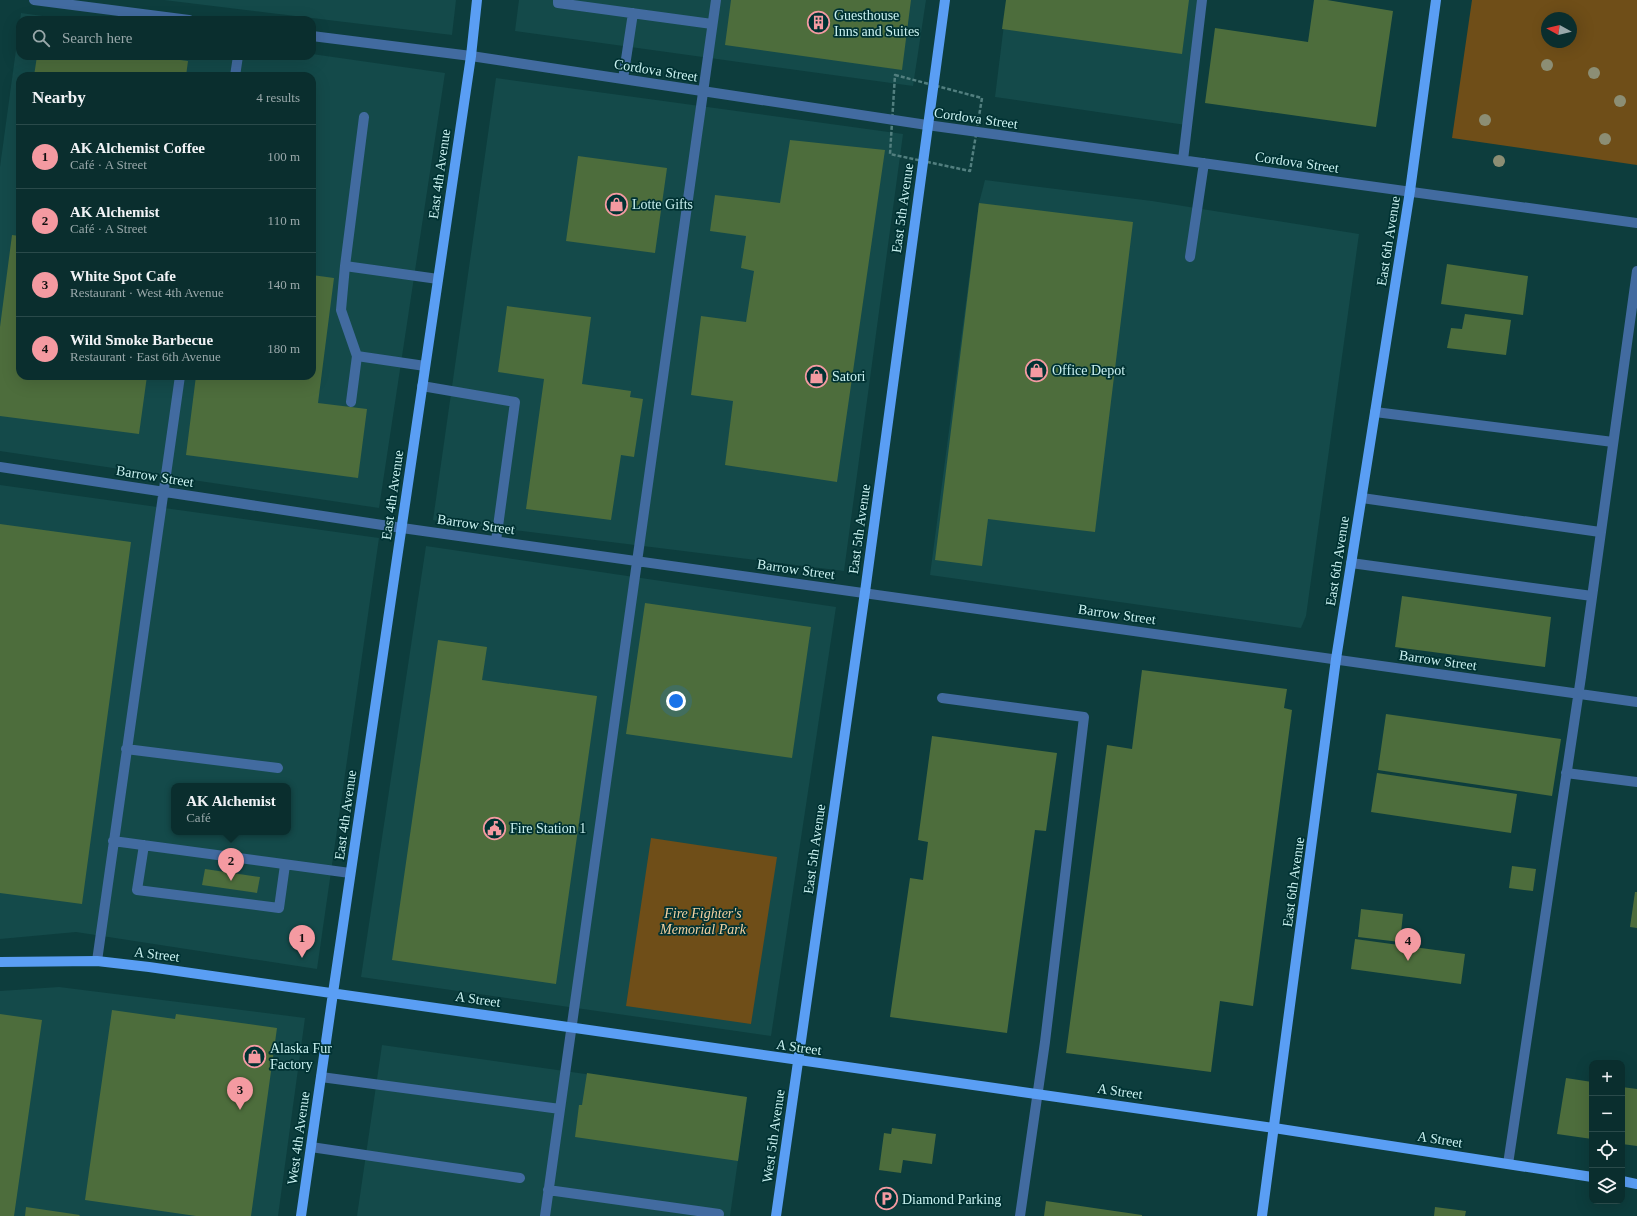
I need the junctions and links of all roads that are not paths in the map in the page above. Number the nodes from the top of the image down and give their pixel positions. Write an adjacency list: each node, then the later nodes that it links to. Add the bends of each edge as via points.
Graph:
1 (34, 0): 9 (street)
2 (477, 0): 12 (main road, East 4th Avenue)
3 (558, 0): 8 (street, via 558,3)
4 (716, 0): 10 (street)
5 (945, 0): 18 (main road, East 5th Avenue)
6 (1202, 0): 19 (street)
7 (1436, 0): 21 (main road, East 6th Avenue)
8 (633, 13): 10 (street); 15 (street)
9 (158, 16)
10 (712, 24): 16 (street)
11 (316, 37): 12 (street, Cordova Street)
12 (470, 56): 15 (street, Cordova Street); 26 (main road, East 4th Avenue)
13 (237, 60): 14 (street)
14 (236, 72)
15 (623, 79): 16 (street, Cordova Street)
16 (703, 91): 18 (street, Cordova Street); 40 (street)
17 (364, 117): 24 (street)
18 (927, 125): 19 (street, Cordova Street); 42 (main road, East 5th Avenue)
19 (1182, 160): 20 (street, Cordova Street)
20 (1204, 163): 21 (street, Cordova Street); 23 (street)
21 (1410, 191): 22 (street, Cordova Street); 32 (main road, East 6th Avenue)
22 (1637, 223)
23 (1190, 257)
24 (345, 266): 26 (street); 27 (street, via 341,310)
25 (1637, 272): 33 (street)
26 (438, 279): 28 (main road, East 4th Avenue)
27 (357, 356): 28 (street); 31 (street)
28 (425, 366): 30 (main road, East 4th Avenue)
29 (179, 380): 35 (street)
30 (422, 386): 37 (main road, East 4th Avenue); 39 (street, via 515,402)
31 (351, 402)
32 (1375, 412): 33 (street); 36 (main road, East 6th Avenue)
33 (1613, 442): 38 (street)
34 (0, 467): 35 (street, Barrow Street)
35 (164, 491): 37 (street, Barrow Street); 48 (street)
36 (1362, 498): 38 (street); 41 (main road, East 6th Avenue)
37 (402, 528): 39 (street, Barrow Street); 55 (main road, East 4th Avenue)
38 (1600, 532): 43 (street)
39 (496, 541): 40 (street, Barrow Street)
40 (637, 561): 42 (street, Barrow Street); 59 (street)
41 (1351, 563): 43 (street); 44 (main road, East 6th Avenue)
42 (865, 592): 44 (street, Barrow Street); 60 (main road, East 5th Avenue)
43 (1592, 596): 45 (street)
44 (1336, 660): 45 (street, Barrow Street); 64 (main road, East 6th Avenue)
45 (1578, 694): 47 (street, Barrow Street); 50 (street)
46 (942, 698): 62 (street, via 1084,717)
47 (1637, 702)
48 (126, 749): 49 (street); 52 (street)
49 (278, 768)
50 (1566, 773): 51 (street); 66 (street)
51 (1637, 782)
52 (113, 841): 53 (street); 56 (street)
53 (144, 845): 54 (street); 54 (street, via 137,890 279,908)
54 (285, 864): 55 (street)
55 (350, 873): 58 (main road, East 4th Avenue)
56 (97, 961): 57 (main road, A Street); 58 (main road, A Street)
57 (0, 962)
58 (333, 993): 59 (main road, A Street); 61 (main road, West 4th Avenue)
59 (571, 1026): 60 (main road, A Street); 63 (street)
60 (797, 1061): 62 (main road, A Street); 75 (main road, West 5th Avenue)
61 (321, 1077): 63 (street); 65 (main road, West 4th Avenue)
62 (1038, 1094): 64 (main road, A Street); 76 (street)
63 (560, 1109): 71 (street)
64 (1274, 1128): 66 (main road, A Street); 77 (main road, East 6th Avenue)
65 (311, 1147): 68 (street); 73 (main road, West 4th Avenue)
66 (1508, 1164): 67 (main road, A Street)
67 (1589, 1177)
68 (520, 1178)
69 (1625, 1182): 70 (main road)
70 (1637, 1184)
71 (548, 1190): 72 (street); 74 (street)
72 (719, 1214)
73 (301, 1216)
74 (544, 1216)
75 (776, 1216)
76 (1020, 1216)
77 (1262, 1216)

